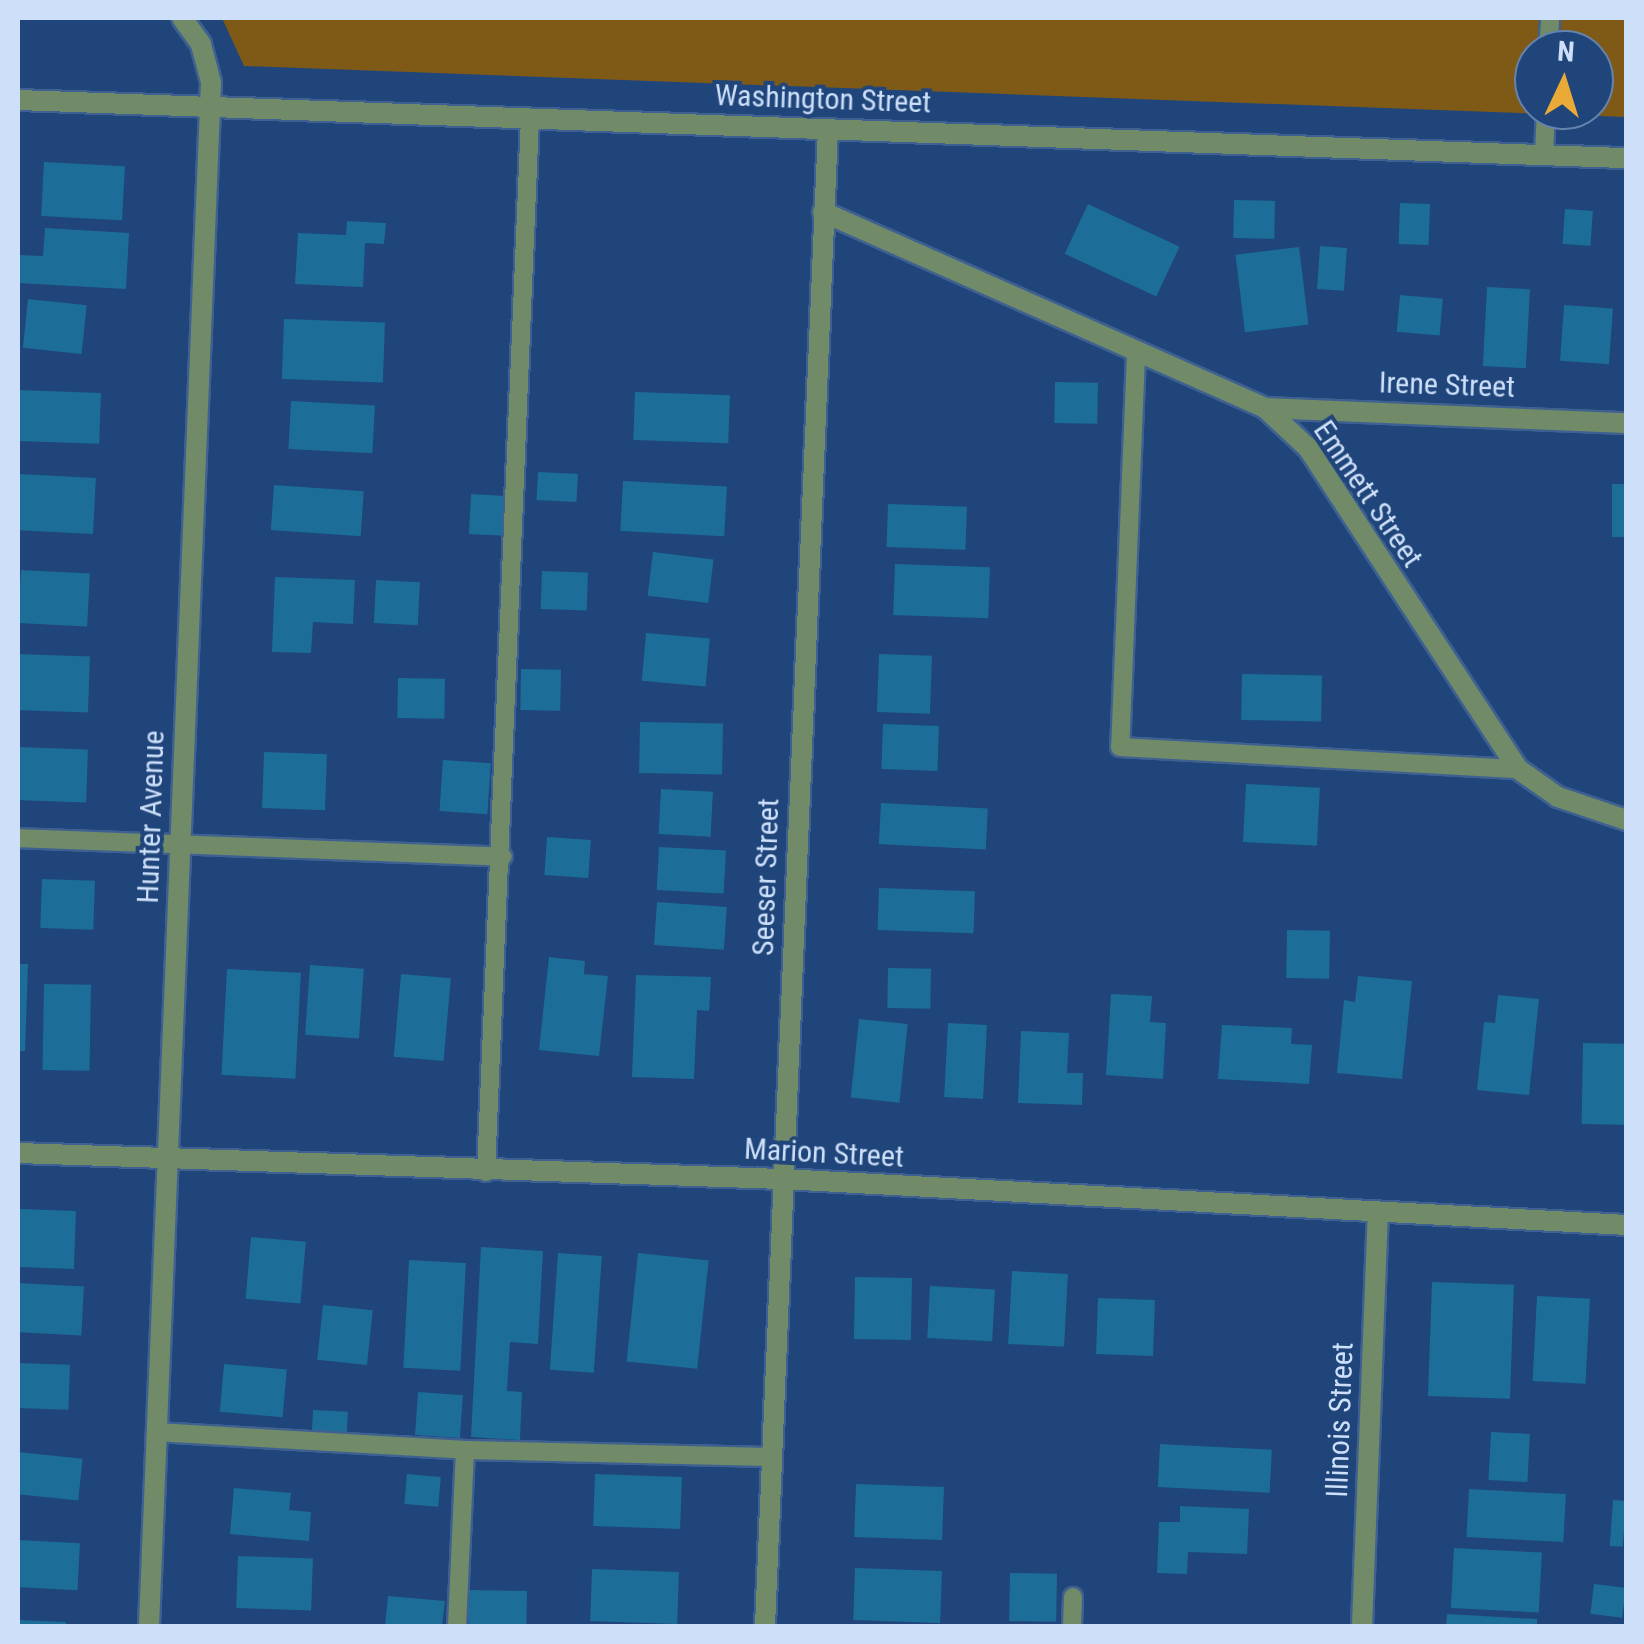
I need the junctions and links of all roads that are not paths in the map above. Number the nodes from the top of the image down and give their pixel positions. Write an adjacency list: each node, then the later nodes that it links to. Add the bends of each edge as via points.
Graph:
1 (182, 18): 3 (street, Hunter Avenue, via 201,44 211,82)
2 (18, 100): 3 (street, Washington Street)
3 (209, 107): 4 (street, Washington Street); 16 (street, Hunter Avenue)
4 (530, 119): 5 (street, Washington Street); 17 (lane)
5 (828, 129): 7 (street, Washington Street); 9 (street, Seeser Street)
6 (1545, 130): 7 (lane)
7 (1544, 155): 8 (street, Washington Street)
8 (1626, 158)
9 (823, 212): 10 (street, Emmett Street); 21 (street, Seeser Street)
10 (1136, 354): 11 (street, Emmett Street); 13 (lane, via 1120,747)
11 (1265, 408): 12 (street, Irene Street); 13 (street, Emmett Street, via 1308,448)
12 (1626, 423)
13 (1518, 769): 14 (street, Emmett Street, via 1558,797)
14 (1626, 820)
15 (18, 838): 16 (lane)
16 (180, 844): 17 (lane); 19 (street, Hunter Avenue)
17 (503, 857): 20 (lane)
18 (18, 1153): 19 (street, Marion Street)
19 (167, 1158): 20 (street, Marion Street); 24 (street, Hunter Avenue)
20 (486, 1172): 21 (street, Marion Street)
21 (783, 1179): 22 (street, Marion Street); 26 (street, Seeser Street)
22 (1378, 1216): 23 (street, Marion Street); 32 (street, Illinois Street)
23 (1626, 1225)
24 (156, 1432): 25 (lane); 28 (street, Hunter Avenue)
25 (465, 1450): 26 (lane); 29 (lane)
26 (771, 1457): 30 (street, Seeser Street)
27 (1073, 1597): 31 (lane)
28 (149, 1626)
29 (457, 1626)
30 (766, 1626)
31 (1072, 1626)
32 (1362, 1626)

